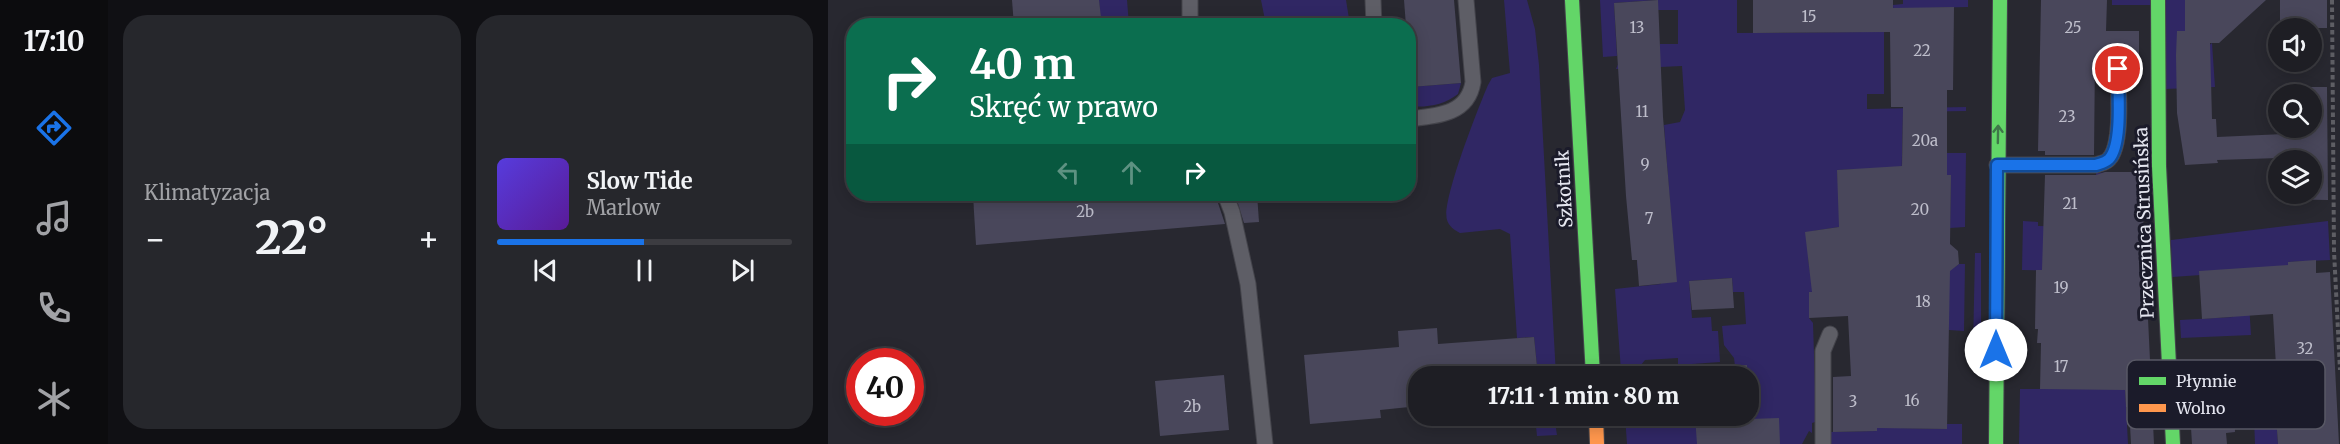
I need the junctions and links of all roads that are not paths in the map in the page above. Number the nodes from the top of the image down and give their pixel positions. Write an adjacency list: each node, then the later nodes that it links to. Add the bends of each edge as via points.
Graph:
1 (1190, 0): 7 (lane)
2 (1373, 0): 8 (lane)
3 (1466, 0): 10 (lane, via 1472,92 1458,108)
4 (1572, 0): 15 (street, Szkotnik)
5 (2000, 0): 11 (street, one-way to 5)
6 (2158, 0): 14 (street, Przecznica Strusińska, via 2162,262)
7 (1190, 18)
8 (1374, 18)
9 (2118, 69): 11 (lane, via 2118,133 2106,162)
10 (1416, 118)
11 (1997, 165): 22 (street)
12 (1228, 201): 18 (lane, via 1248,284)
13 (1830, 334): 21 (lane, via 1823,351)
14 (2168, 360)
15 (1592, 366)
16 (1596, 426): 20 (street)
17 (2172, 429): 23 (street, Przecznica Strusińska)
18 (1265, 444)
19 (1589, 444): 20 (lane)
20 (1597, 444)
21 (1823, 444)
22 (1996, 444)
23 (2173, 444)

